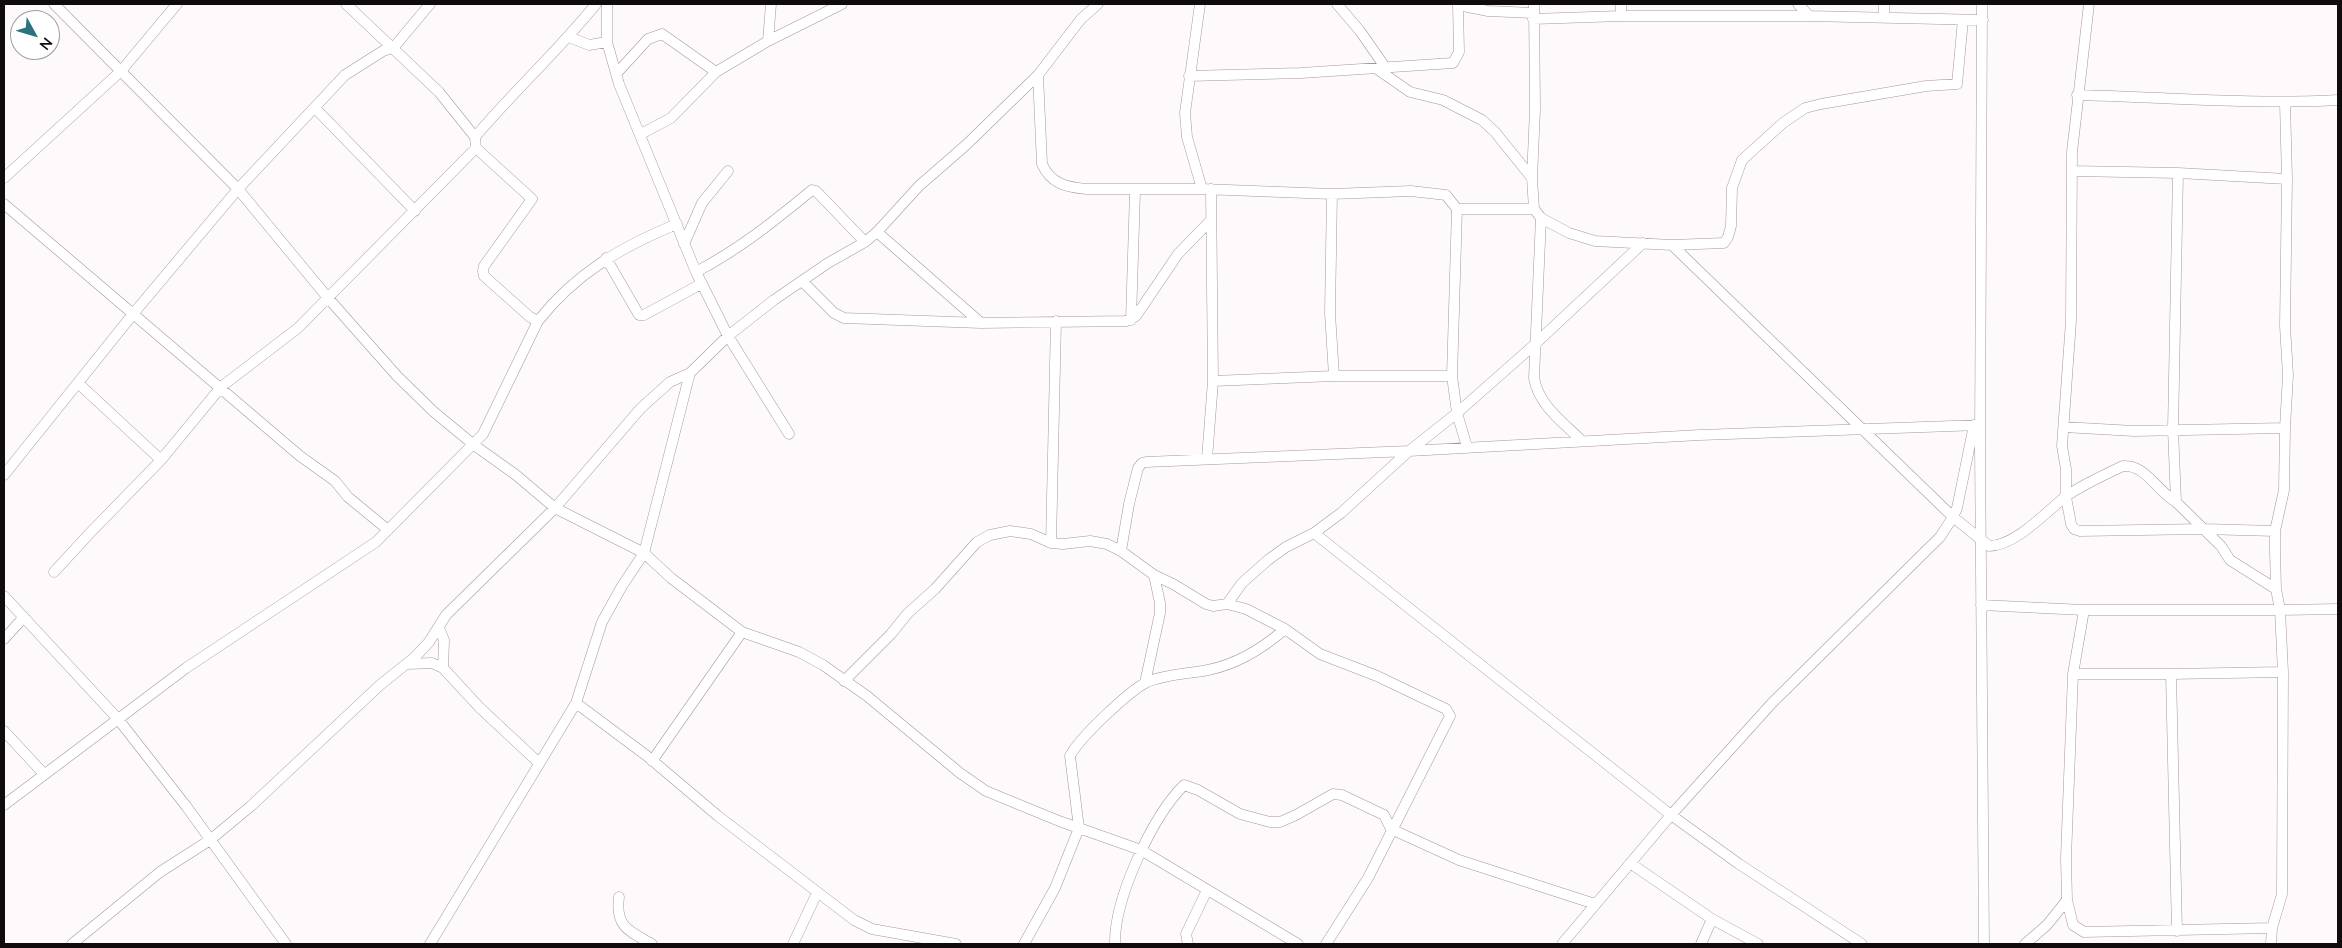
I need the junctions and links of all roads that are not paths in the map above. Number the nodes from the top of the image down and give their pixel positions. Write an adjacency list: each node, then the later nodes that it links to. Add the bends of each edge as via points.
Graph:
1 (54, 4): 29 (street)
2 (177, 4): 29 (street)
3 (346, 4): 27 (street)
4 (430, 4): 27 (street)
5 (596, 4): 24 (street)
6 (607, 4): 26 (street)
7 (771, 4): 25 (street)
8 (842, 4): 25 (street)
9 (1098, 4): 32 (street)
10 (1200, 4): 33 (street)
11 (1337, 4): 28 (street, via 1360,31)
12 (1458, 4): 18 (street, via 1488,10); 28 (street, via 1459,52 1453,63)
13 (1621, 4): 19 (street)
14 (1798, 4): 20 (street)
15 (1884, 4): 21 (street)
16 (1982, 4): 23 (street)
17 (2088, 4): 34 (street)
18 (1533, 12): 19 (street); 45 (street, via 1535,109)
19 (1621, 16): 20 (street)
20 (1809, 16): 21 (street)
21 (1884, 17): 22 (street)
22 (1963, 20): 23 (street); 62 (street, via 1957,84 1805,108 1742,160 1732,188 1731,226 1724,243)
23 (1983, 20): 82 (street)
24 (569, 37): 26 (street, via 589,45); 39 (street, via 504,102)
25 (768, 41): 30 (street)
26 (607, 42): 31 (street)
27 (394, 47): 37 (street, via 345,75); 39 (street, via 439,92)
28 (1381, 68): 33 (street); 45 (street, via 1410,92 1443,100 1482,120 1496,132)
29 (120, 71): 44 (street); 47 (street)
30 (716, 72): 31 (street, via 662,34 648,39); 38 (street, via 671,118)
31 (616, 74): 38 (street)
32 (1038, 74): 49 (street, via 1042,164 1046,174 1052,181 1068,187); 58 (street, via 919,186)
33 (1189, 76): 48 (street, via 1185,113 1187,137)
34 (2077, 95): 36 (street); 41 (street)
35 (2338, 100): 36 (street)
36 (2286, 103): 46 (street)
37 (315, 108): 47 (street); 54 (street)
38 (641, 134): 57 (street)
39 (475, 137): 40 (street)
40 (476, 148): 54 (street); 70 (street, via 532,199 483,271 484,276)
41 (2072, 171): 43 (street); 83 (street, via 2071,321)
42 (728, 172): 61 (street, via 702,203)
43 (2178, 173): 46 (street); 85 (street)
44 (4, 178)
45 (1532, 178): 52 (street)
46 (2288, 179): 86 (street)
47 (238, 189): 67 (street); 68 (street)
48 (1206, 189): 49 (street); 50 (street); 56 (street)
49 (1135, 191): 69 (street)
50 (1332, 194): 53 (street, via 1440,193 1450,198); 76 (street, via 1330,313)
51 (4, 204): 68 (street)
52 (1534, 208): 53 (street); 55 (street)
53 (1457, 209): 77 (street)
54 (415, 211): 67 (street)
55 (1541, 218): 60 (street, via 1569,233 1595,241); 74 (street)
56 (1211, 220): 69 (street, via 1178,254); 78 (street)
57 (677, 224): 61 (street); 63 (street)
58 (877, 232): 59 (street); 72 (street)
59 (866, 242): 64 (street, via 812,190 749,241); 65 (street)
60 (1643, 243): 62 (street); 74 (street)
61 (684, 244): 64 (street)
62 (1672, 245): 84 (street)
63 (606, 258): 66 (street, via 639,315); 70 (street, via 550,306)
64 (696, 272): 66 (street)
65 (802, 281): 72 (street, via 834,314 844,318); 73 (street)
66 (701, 284): 73 (street)
67 (328, 298): 80 (street, via 298,328); 89 (street, via 397,376)
68 (133, 314): 79 (street); 80 (street)
69 (1131, 320): 71 (street)
70 (538, 321): 89 (street)
71 (1056, 321): 72 (street); 104 (street)
72 (981, 323)
73 (728, 336): 75 (street); 87 (street)
74 (1534, 345): 81 (street); 88 (street, via 1534,378 1540,397)
75 (690, 373): 97 (street, via 670,382 641,408); 106 (street)
76 (1334, 376): 77 (street); 78 (street)
77 (1452, 376): 81 (street)
78 (1214, 381): 92 (street)
79 (78, 383): 93 (street); 94 (street)
80 (221, 387): 93 (street); 100 (street, via 300,456 335,481 348,497)
81 (1457, 412): 90 (street); 91 (street)
82 (1977, 425): 84 (street); 98 (street); 103 (street)
83 (2064, 427): 85 (street, via 2134,431); 95 (street, via 2062,446)
84 (1864, 428): 88 (street); 98 (street)
85 (2173, 428): 86 (street); 96 (street)
86 (2285, 428): 101 (street, via 2284,490)
87 (789, 434)
88 (1582, 441): 90 (street)
89 (474, 445): 97 (street); 100 (street)
90 (1467, 447): 91 (street)
91 (1409, 451): 92 (street); 102 (street, via 1341,513)
92 (1207, 459): 105 (street, via 1142,464 1129,504)
93 (162, 460): 107 (street)
94 (4, 475)
95 (2066, 497): 96 (street, via 2107,473 2133,465); 99 (street, via 2071,524 2080,530); 103 (street, via 2010,540 1997,546)
96 (2176, 502): 99 (street)
97 (555, 508): 106 (street); 117 (street, via 451,610)
98 (1954, 518): 103 (street); 135 (street, via 1940,537 1772,703)
99 (2203, 529): 101 (street); 109 (street, via 2230,560)
100 (388, 530): 129 (street, via 376,542 186,668)
101 (2275, 531): 109 (street)
102 (1314, 533): 111 (street, via 1268,560 1242,583); 135 (street)
103 (1982, 542): 112 (street)
104 (1051, 543): 105 (street, via 1090,541); 126 (street, via 1031,534 1010,531 990,535 977,542)
105 (1121, 551): 108 (street)
106 (644, 553): 119 (street); 128 (street, via 602,622)
107 (54, 572)
108 (1154, 575): 111 (street, via 1206,604); 127 (street, via 1160,613)
109 (2276, 589): 115 (street)
110 (4, 596): 116 (street)
111 (1227, 604): 118 (street, via 1246,609)
112 (1981, 605): 114 (street); 164 (street)
113 (2338, 609): 115 (street)
114 (2084, 610): 115 (street); 124 (street)
115 (2280, 610): 123 (street)
116 (24, 617): 120 (street); 129 (street)
117 (439, 628): 121 (street, via 415,657); 122 (street, via 444,640)
118 (1285, 629): 127 (street, via 1243,659); 137 (street, via 1320,654 1377,676 1450,712)
119 (742, 632): 126 (street, via 798,652); 131 (street)
120 (4, 639)
121 (402, 666): 122 (street, via 419,662); 138 (street)
122 (443, 668): 132 (street)
123 (2283, 672): 125 (street); 147 (street, via 2282,894)
124 (2073, 674): 125 (street); 144 (street)
125 (2171, 674): 148 (street)
126 (844, 681): 136 (street, via 986,791)
127 (1146, 683): 136 (street, via 1085,734 1070,756)
128 (576, 703): 131 (street); 132 (street)
129 (118, 719): 133 (street); 138 (street)
130 (4, 731): 133 (street)
131 (652, 761): 142 (street)
132 (538, 763): 151 (street)
133 (44, 774): 134 (street)
134 (4, 805)
135 (1671, 814): 140 (street); 163 (street, via 1739,864)
136 (1078, 828): 139 (street); 155 (street, via 1055,888)
137 (1391, 829): 139 (street, via 1384,815 1342,795 1332,794 1280,822 1270,822 1240,814 1184,785); 145 (street, via 1459,860); 159 (street, via 1368,878)
138 (210, 840): 149 (street, via 160,872); 150 (street)
139 (1141, 850): 141 (street); 156 (street, via 1119,914)
140 (1630, 863): 145 (street); 146 (street)
141 (1208, 890): 157 (street, via 1186,934); 158 (street)
142 (817, 893): 153 (street); 154 (street, via 872,929)
143 (619, 897): 152 (street, via 617,909 624,928)
144 (2067, 900): 148 (street, via 2073,925 2084,932); 165 (street, via 2047,925)
145 (1596, 904): 160 (street)
146 (1712, 919): 161 (street); 162 (street)
147 (2272, 928): 148 (street); 166 (street)
148 (2177, 931)
149 (72, 944)
150 (286, 944)
151 (430, 944)
152 (652, 944)
153 (793, 944)
154 (956, 944)
155 (1024, 944)
156 (1115, 944)
157 (1188, 944)
158 (1298, 944)
159 (1326, 944)
160 (1562, 944)
161 (1701, 944)
162 (1758, 944)
163 (1862, 944)
164 (1984, 944)
165 (2025, 944)
166 (2271, 944)

